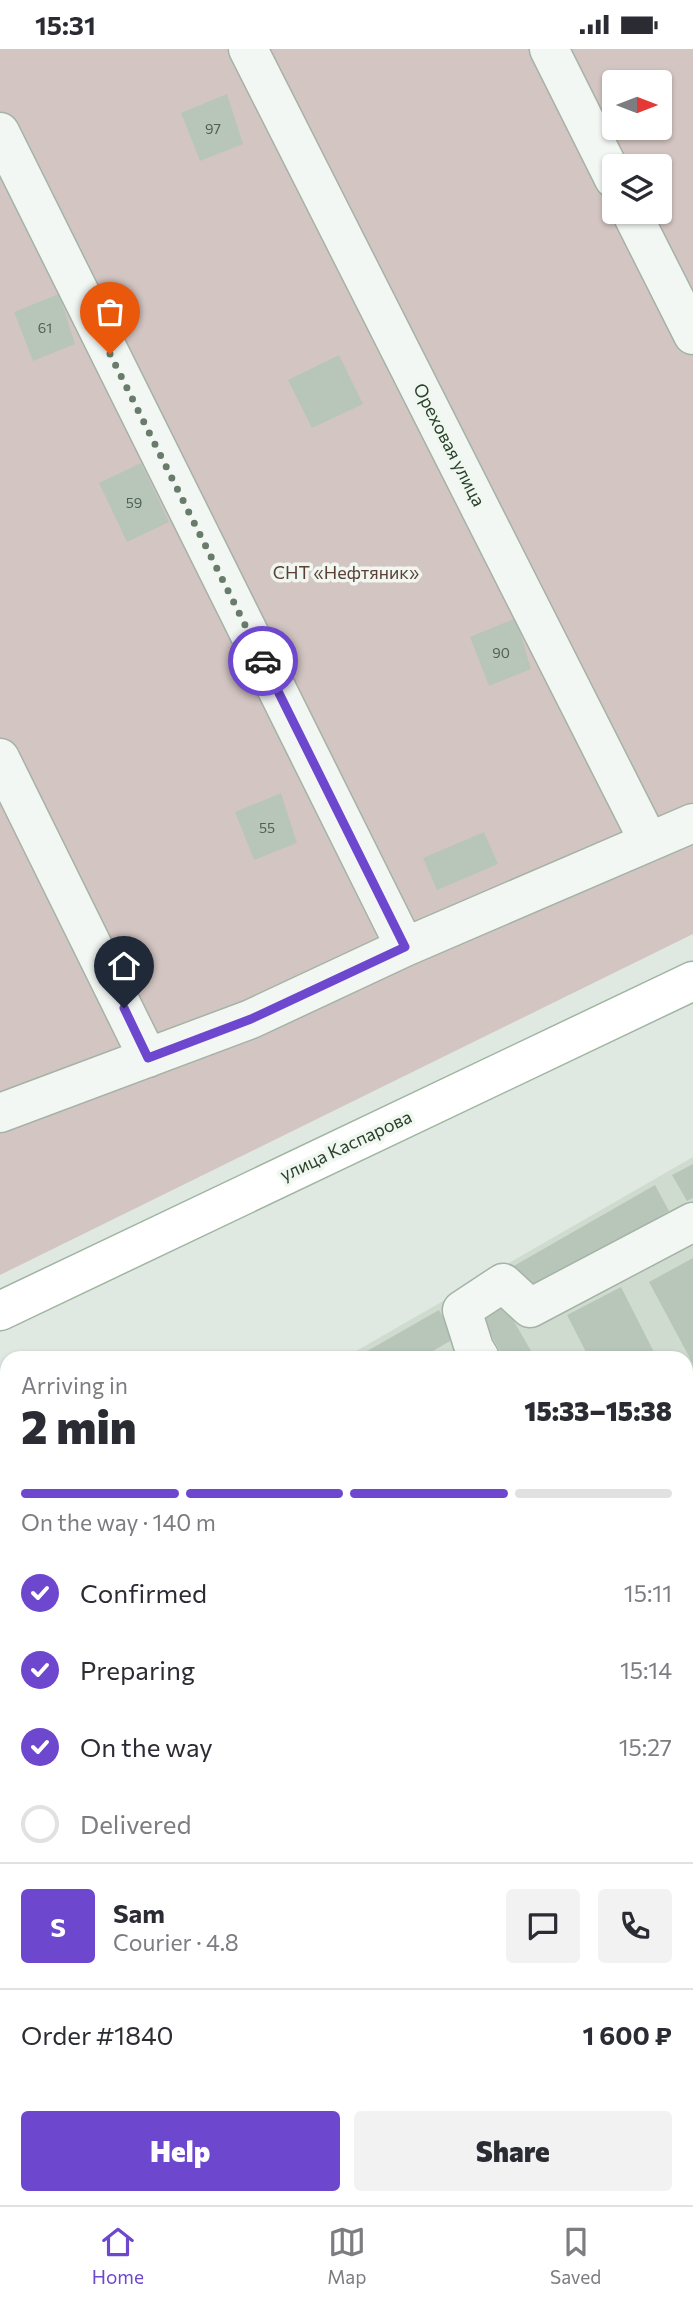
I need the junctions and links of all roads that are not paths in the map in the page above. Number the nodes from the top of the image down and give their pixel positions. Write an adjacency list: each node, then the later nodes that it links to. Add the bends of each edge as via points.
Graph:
1 (248, 49): 9 (street, Ореховая улица)
2 (549, 49): 4 (street)
3 (0, 132): 10 (street)
4 (602, 155)
5 (637, 224): 6 (street)
6 (693, 335)
7 (0, 758): 12 (street)
8 (693, 823): 9 (street)
9 (649, 842): 10 (street)
10 (405, 947): 12 (street, via 251,1019)
11 (693, 981): 15 (main road, улица Каспарова)
12 (148, 1058): 13 (street)
13 (0, 1113)
14 (693, 1222): 16 (street, via 530,1308 503,1283 462,1310)
15 (0, 1311)
16 (469, 1351)

